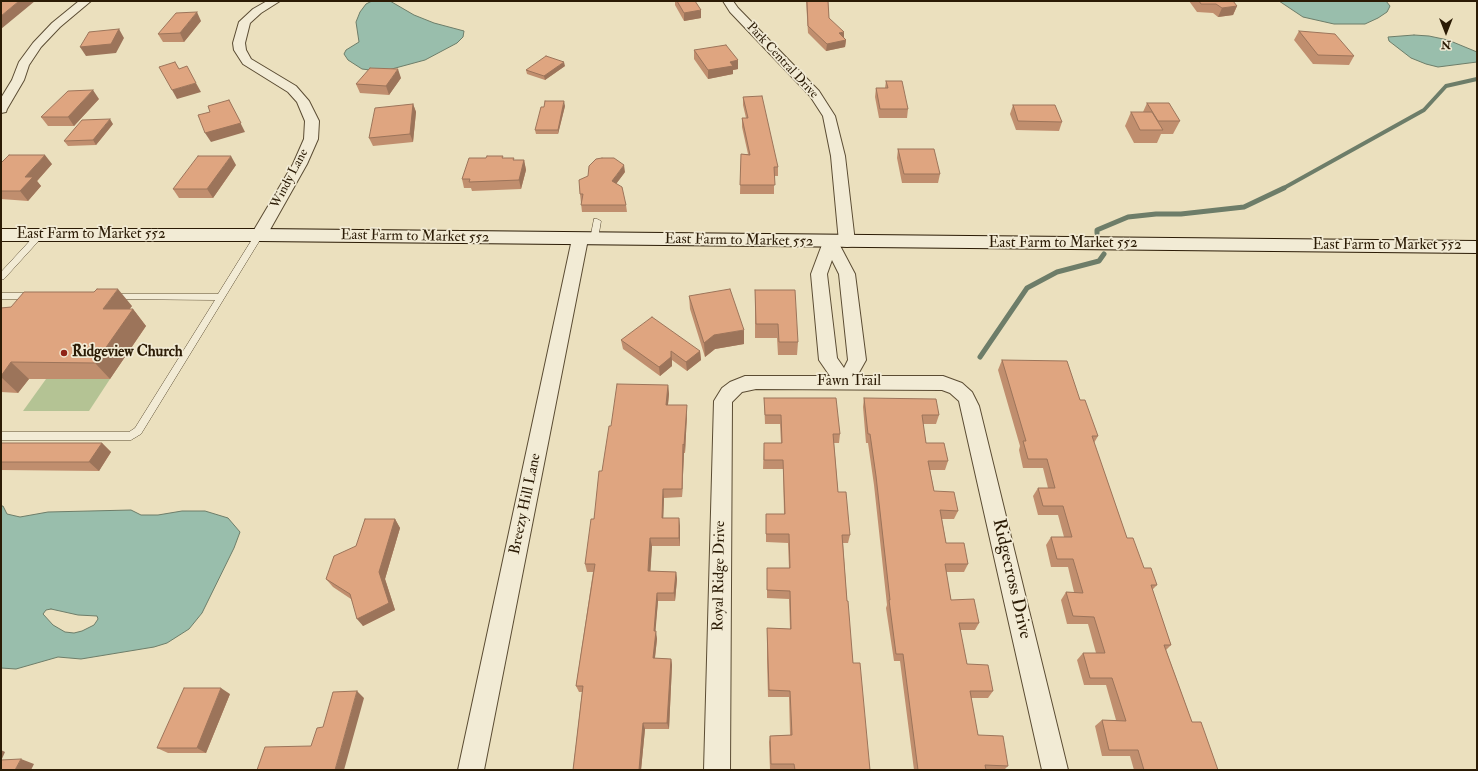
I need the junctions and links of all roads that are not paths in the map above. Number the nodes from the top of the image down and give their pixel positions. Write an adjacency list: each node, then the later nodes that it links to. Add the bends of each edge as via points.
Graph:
1 (86, 1): 4 (street, via 56,25 37,45 23,65 18,80)
2 (275, 1): 8 (street, Windy Lane, via 257,11 246,22 240,39 240,50 247,61 292,89 303,101 311,118 311,127 310,139 300,164)
3 (728, 1): 9 (street, Park Central Drive, via 815,94 829,116 838,156)
4 (1, 109)
5 (590, 233): 8 (main road, East Farm to Market 552); 9 (main road, East Farm to Market 552); 20 (street, Breezy Hill Lane)
6 (1, 235): 7 (main road, East Farm to Market 552)
7 (40, 235): 8 (main road, East Farm to Market 552); 11 (lane)
8 (259, 235): 15 (lane)
9 (839, 242): 10 (main road, East Farm to Market 552); 16 (street, via 847,274 857,360); 16 (street, via 819,274 828,360)
10 (1477, 247)
11 (1, 277)
12 (1, 296): 13 (lane)
13 (40, 296)
14 (103, 296): 15 (lane)
15 (220, 297): 19 (lane, via 138,431 131,436)
16 (845, 382): 17 (street, Fawn Trail, via 756,382); 18 (street, Fawn Trail, via 943,383)
17 (736, 387): 21 (street, Royal Ridge Drive, via 723,401)
18 (960, 391): 22 (street, Ridgecross Drive, via 969,402)
19 (1, 436)
20 (471, 770)
21 (717, 770)
22 (1055, 770)

